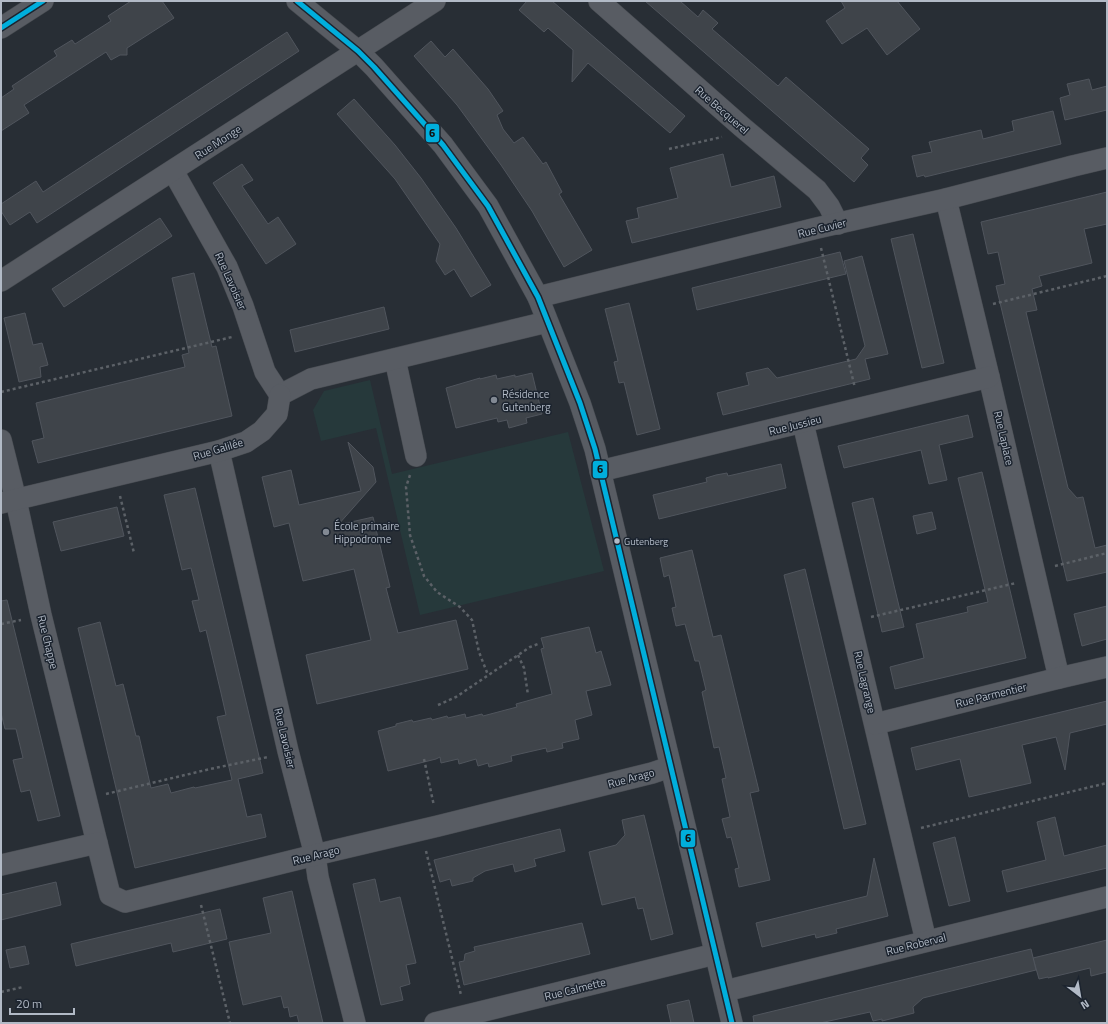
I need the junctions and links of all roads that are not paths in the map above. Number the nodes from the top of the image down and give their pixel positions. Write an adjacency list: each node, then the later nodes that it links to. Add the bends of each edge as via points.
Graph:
1 (43, 1): 5 (street)
2 (297, 1): 6 (street)
3 (435, 1): 6 (street, Rue Monge)
4 (599, 1): 10 (street, Rue Becquerel, via 817,190)
5 (1, 28)
6 (358, 51): 8 (street, Rue Monge); 12 (street, via 444,145 488,206)
7 (1107, 158): 9 (street, Rue Cuvier)
8 (173, 171): 11 (street, Rue Monge); 16 (street, Rue Lavoisier, via 227,267 244,306 265,372)
9 (946, 199): 10 (street, Rue Cuvier); 15 (street, Rue Laplace)
10 (838, 224): 12 (street, Rue Cuvier)
11 (1, 281)
12 (538, 297): 13 (street)
13 (547, 322): 14 (street); 21 (street, via 580,403)
14 (395, 359): 16 (street, via 311,379); 20 (street)
15 (989, 377): 17 (street, Rue Jussieu); 24 (street, Rue Laplace)
16 (280, 395): 19 (street, Rue Galilée, via 277,414 262,431 246,442)
17 (803, 423): 21 (street, Rue Jussieu); 25 (street, Rue Lagrange)
18 (1, 440): 22 (street, Rue Chappe)
19 (219, 451): 22 (street, Rue Galilée); 28 (street, Rue Lavoisier, via 288,751)
20 (416, 456)
21 (600, 471): 26 (street)
22 (9, 501): 27 (street, Rue Chappe, via 41,615)
23 (1107, 667): 24 (street, Rue Parmentier)
24 (1059, 678): 25 (street, Rue Parmentier)
25 (875, 724): 31 (street, Rue Lagrange)
26 (670, 767): 28 (street, Rue Arago); 32 (street)
27 (97, 843): 28 (street, Rue Arago, via 110,895 125,902); 29 (street)
28 (315, 854): 34 (street, Rue Lavoisier, via 318,877)
29 (1, 865)
30 (1107, 897): 31 (street, Rue Roberval)
31 (926, 941): 33 (street, Rue Roberval)
32 (715, 954): 33 (street); 35 (street, Rue Calmette)
33 (725, 991): 36 (street)
34 (355, 1023)
35 (435, 1023)
36 (732, 1023)

